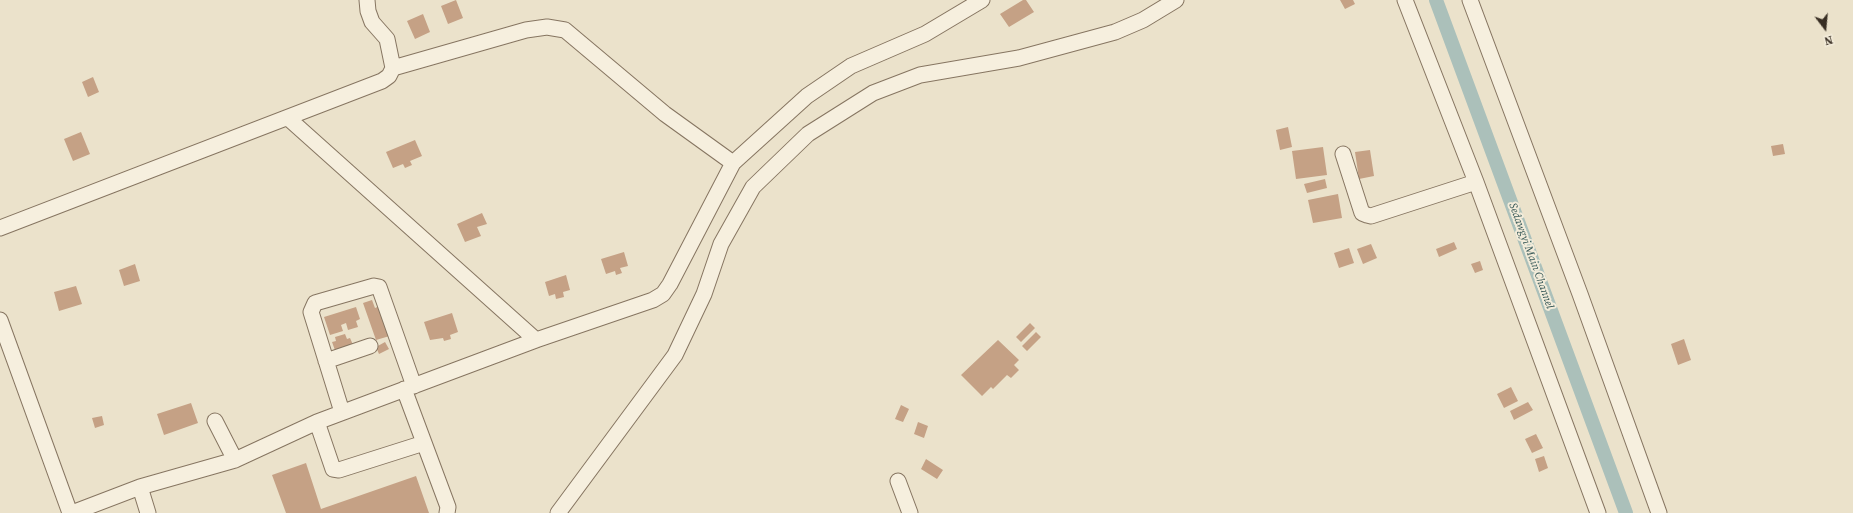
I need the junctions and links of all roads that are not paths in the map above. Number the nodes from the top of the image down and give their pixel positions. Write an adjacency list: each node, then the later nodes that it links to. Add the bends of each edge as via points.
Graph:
1 (367, 0): 6 (street, via 372,22 387,39)
2 (982, 0): 9 (street, via 925,34 851,66 807,96)
3 (1176, 0): 24 (street, via 1143,20 1115,32 1019,58 920,76 873,93 808,134 753,188 721,244 704,294 675,355)
4 (1405, 0): 10 (street)
5 (1470, 0): 30 (street)
6 (393, 68): 7 (street, via 389,76 382,81); 9 (street, via 526,30 547,27 565,30 665,114)
7 (288, 118): 11 (street); 13 (street)
8 (1343, 154): 10 (street, via 1362,213 1366,215 1372,216)
9 (733, 163): 13 (street, via 663,294 653,300)
10 (1476, 182): 29 (street)
11 (0, 228)
12 (0, 320): 25 (street)
13 (536, 340): 16 (street)
14 (370, 346): 15 (street)
15 (326, 361): 16 (street, via 311,312 312,306 374,286 379,287); 17 (street)
16 (409, 387): 17 (street); 20 (street)
17 (342, 412): 19 (street)
18 (215, 421): 21 (street)
19 (317, 422): 20 (street, via 332,468 339,470); 21 (street)
20 (424, 443): 27 (street, via 448,507)
21 (235, 460): 23 (street)
22 (898, 481): 28 (street)
23 (140, 487): 25 (street); 26 (street)
24 (562, 512)
25 (71, 513)
26 (148, 513)
27 (447, 513)
28 (910, 513)
29 (1598, 513)
30 (1659, 513)

